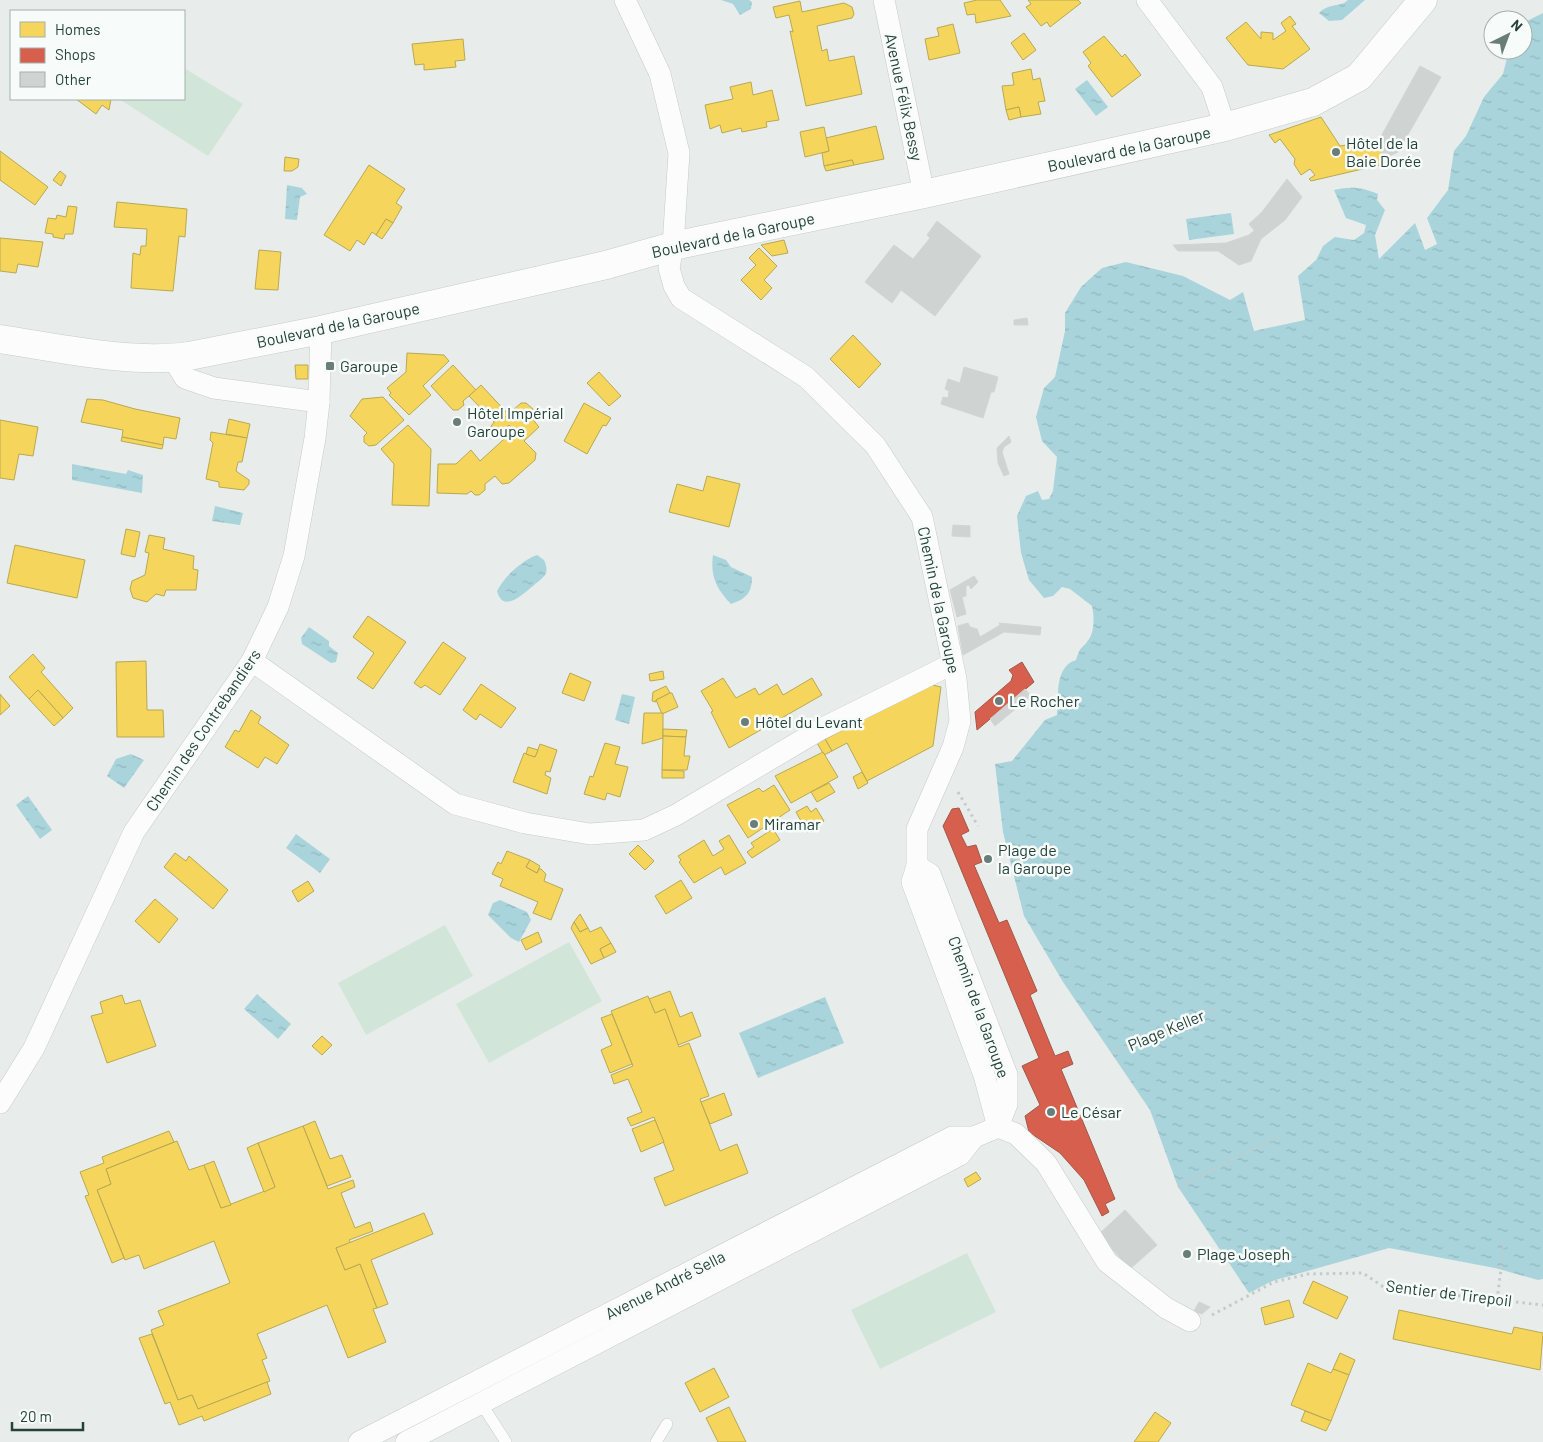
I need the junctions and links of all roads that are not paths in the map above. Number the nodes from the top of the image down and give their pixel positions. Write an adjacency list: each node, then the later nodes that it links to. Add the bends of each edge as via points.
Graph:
1 (625, 0): 7 (street, Chemin de la Garoupe, via 660,74 679,153)
2 (884, 0): 6 (street, Avenue Félix Bessy)
3 (1147, 0): 5 (street, via 1212,87)
4 (1423, 0): 5 (street, Boulevard de la Garoupe, via 1359,77 1313,102)
5 (1225, 127): 6 (street, Boulevard de la Garoupe)
6 (924, 194): 7 (street, Boulevard de la Garoupe)
7 (673, 246): 8 (street, Boulevard de la Garoupe, via 606,265); 13 (street, Chemin de la Garoupe, via 669,268 681,298 806,377 875,445 922,518)
8 (321, 330): 10 (street, Boulevard de la Garoupe); 11 (street, Chemin des Contrebandiers)
9 (0, 340): 10 (street, Boulevard de la Garoupe, via 102,354)
10 (173, 358): 11 (street, via 185,378 214,388)
11 (319, 402): 12 (street, Chemin des Contrebandiers, via 294,556 278,607)
12 (252, 661): 13 (street, via 455,804 525,823 590,834 644,830 676,815 821,729); 14 (street, Chemin des Contrebandiers, via 134,832 34,1048)
13 (952, 664): 15 (street, Chemin de la Garoupe, via 960,730 917,829 917,866 930,874 1007,1076 1007,1104)
14 (0, 1103)
15 (998, 1127): 16 (street, Avenue André Sella); 17 (street, via 1016,1134 1046,1163 1107,1262 1166,1308)
16 (974, 1137): 18 (street, Avenue André Sella, via 952,1137); 19 (street, Avenue André Sella, via 960,1155)
17 (1190, 1321)
18 (471, 1385): 19 (lane); 21 (street, Avenue André Sella)
19 (481, 1403): 22 (street, Avenue André Sella); 23 (lane)
20 (667, 1424): 24 (lane)
21 (359, 1442)
22 (406, 1442)
23 (506, 1442)
24 (656, 1442)

